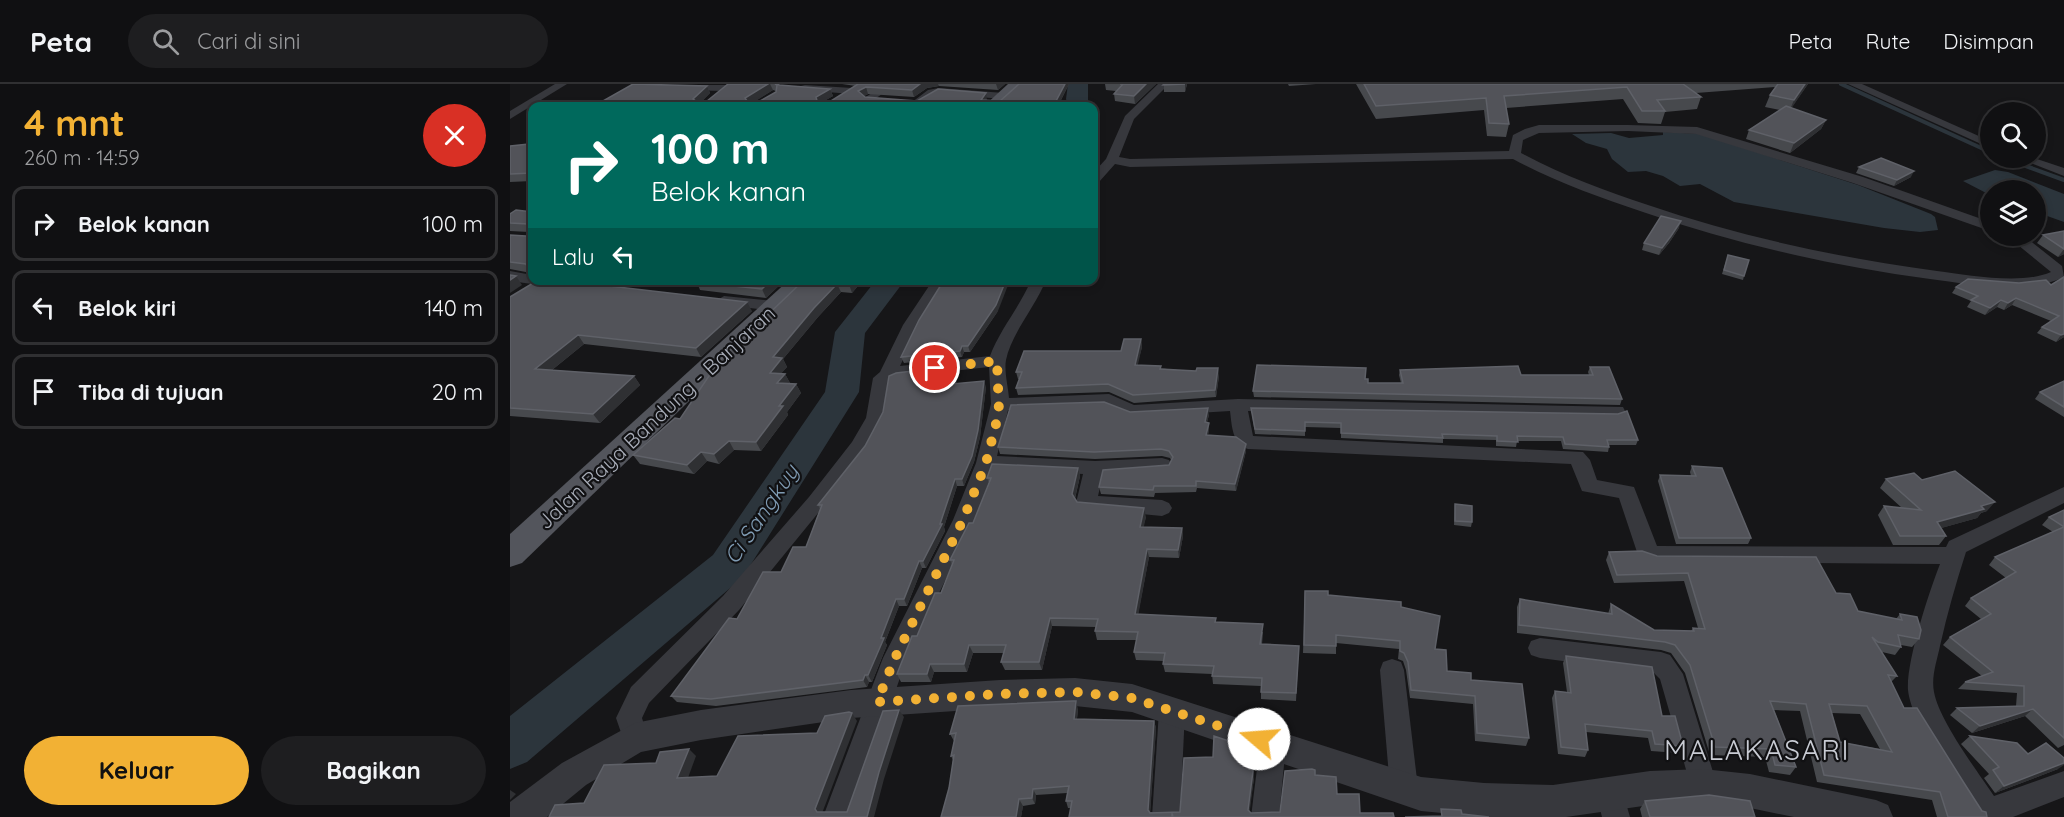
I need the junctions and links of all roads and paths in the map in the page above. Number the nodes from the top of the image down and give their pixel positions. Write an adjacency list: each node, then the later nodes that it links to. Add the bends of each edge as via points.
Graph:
1 (562, 84): 13 (street)
2 (863, 84): 9 (street)
3 (1018, 84): 12 (main road)
4 (1164, 84): 21 (street, via 1129,118)
5 (1853, 84): 19 (street)
6 (729, 86): 7 (street); 10 (street)
7 (670, 87)
8 (792, 87): 9 (street)
9 (852, 91): 11 (street)
10 (711, 100)
11 (834, 101)
12 (998, 101): 16 (street, via 939,91)
13 (533, 102)
14 (864, 102): 15 (street, via 873,96)
15 (898, 102)
16 (919, 102)
17 (528, 105): 18 (street)
18 (510, 116)
19 (1980, 141)
20 (1515, 155): 21 (street, via 1131,163); 26 (street, via 1518,138 1539,129 1696,131); 29 (street, via 1536,168 1682,222 1791,251 1907,272 1972,280 2031,280 2059,274)
21 (1112, 160): 25 (street)
22 (1844, 162): 26 (street)
23 (2046, 166): 24 (street)
24 (2064, 172)
25 (1098, 175)
26 (1908, 192): 27 (street); 28 (street)
27 (1973, 209)
28 (1980, 223)
29 (2028, 246)
30 (510, 276): 31 (street)
31 (528, 284)
32 (797, 285): 36 (main road, Jalan Raya Bandung - Banjaran)
33 (938, 285): 38 (street, via 909,326)
34 (1037, 285): 37 (street)
35 (705, 299): 36 (street)
36 (774, 306): 47 (main road, Jalan Raya Bandung - Banjaran)
37 (997, 361): 38 (street); 39 (street)
38 (888, 373): 53 (street, via 882,378 875,418 859,446 731,603 640,696 629,718)
39 (1000, 404): 40 (street, via 1109,400 1131,411); 42 (street)
40 (1238, 405): 41 (street); 48 (street, via 1248,442 1576,457 1589,486 1627,492 1648,552 1653,554)
41 (1616, 411)
42 (986, 463): 44 (street); 51 (street)
43 (1162, 465): 44 (street)
44 (1095, 468): 46 (street, via 1086,503)
45 (2064, 494): 48 (street, via 1957,547)
46 (1162, 508)
47 (510, 554)
48 (1953, 556): 59 (street, via 1921,675 1921,691 1951,755)
49 (1540, 648): 55 (street, via 1661,663 1671,674)
50 (1392, 670): 57 (street)
51 (877, 702): 52 (street, via 1075,692 1132,698); 53 (street, via 711,723); 61 (street)
52 (1172, 711): 54 (street); 62 (street)
53 (635, 738): 60 (street, via 574,774)
54 (1273, 744): 57 (street); 63 (street)
55 (1703, 784): 58 (street); 64 (street)
56 (2064, 784): 59 (street)
57 (1404, 788): 58 (street, via 1421,794 1484,800)
58 (1613, 805)
59 (1990, 814)
60 (519, 817)
61 (837, 817)
62 (1166, 817)
63 (1265, 817)
64 (1876, 817)

